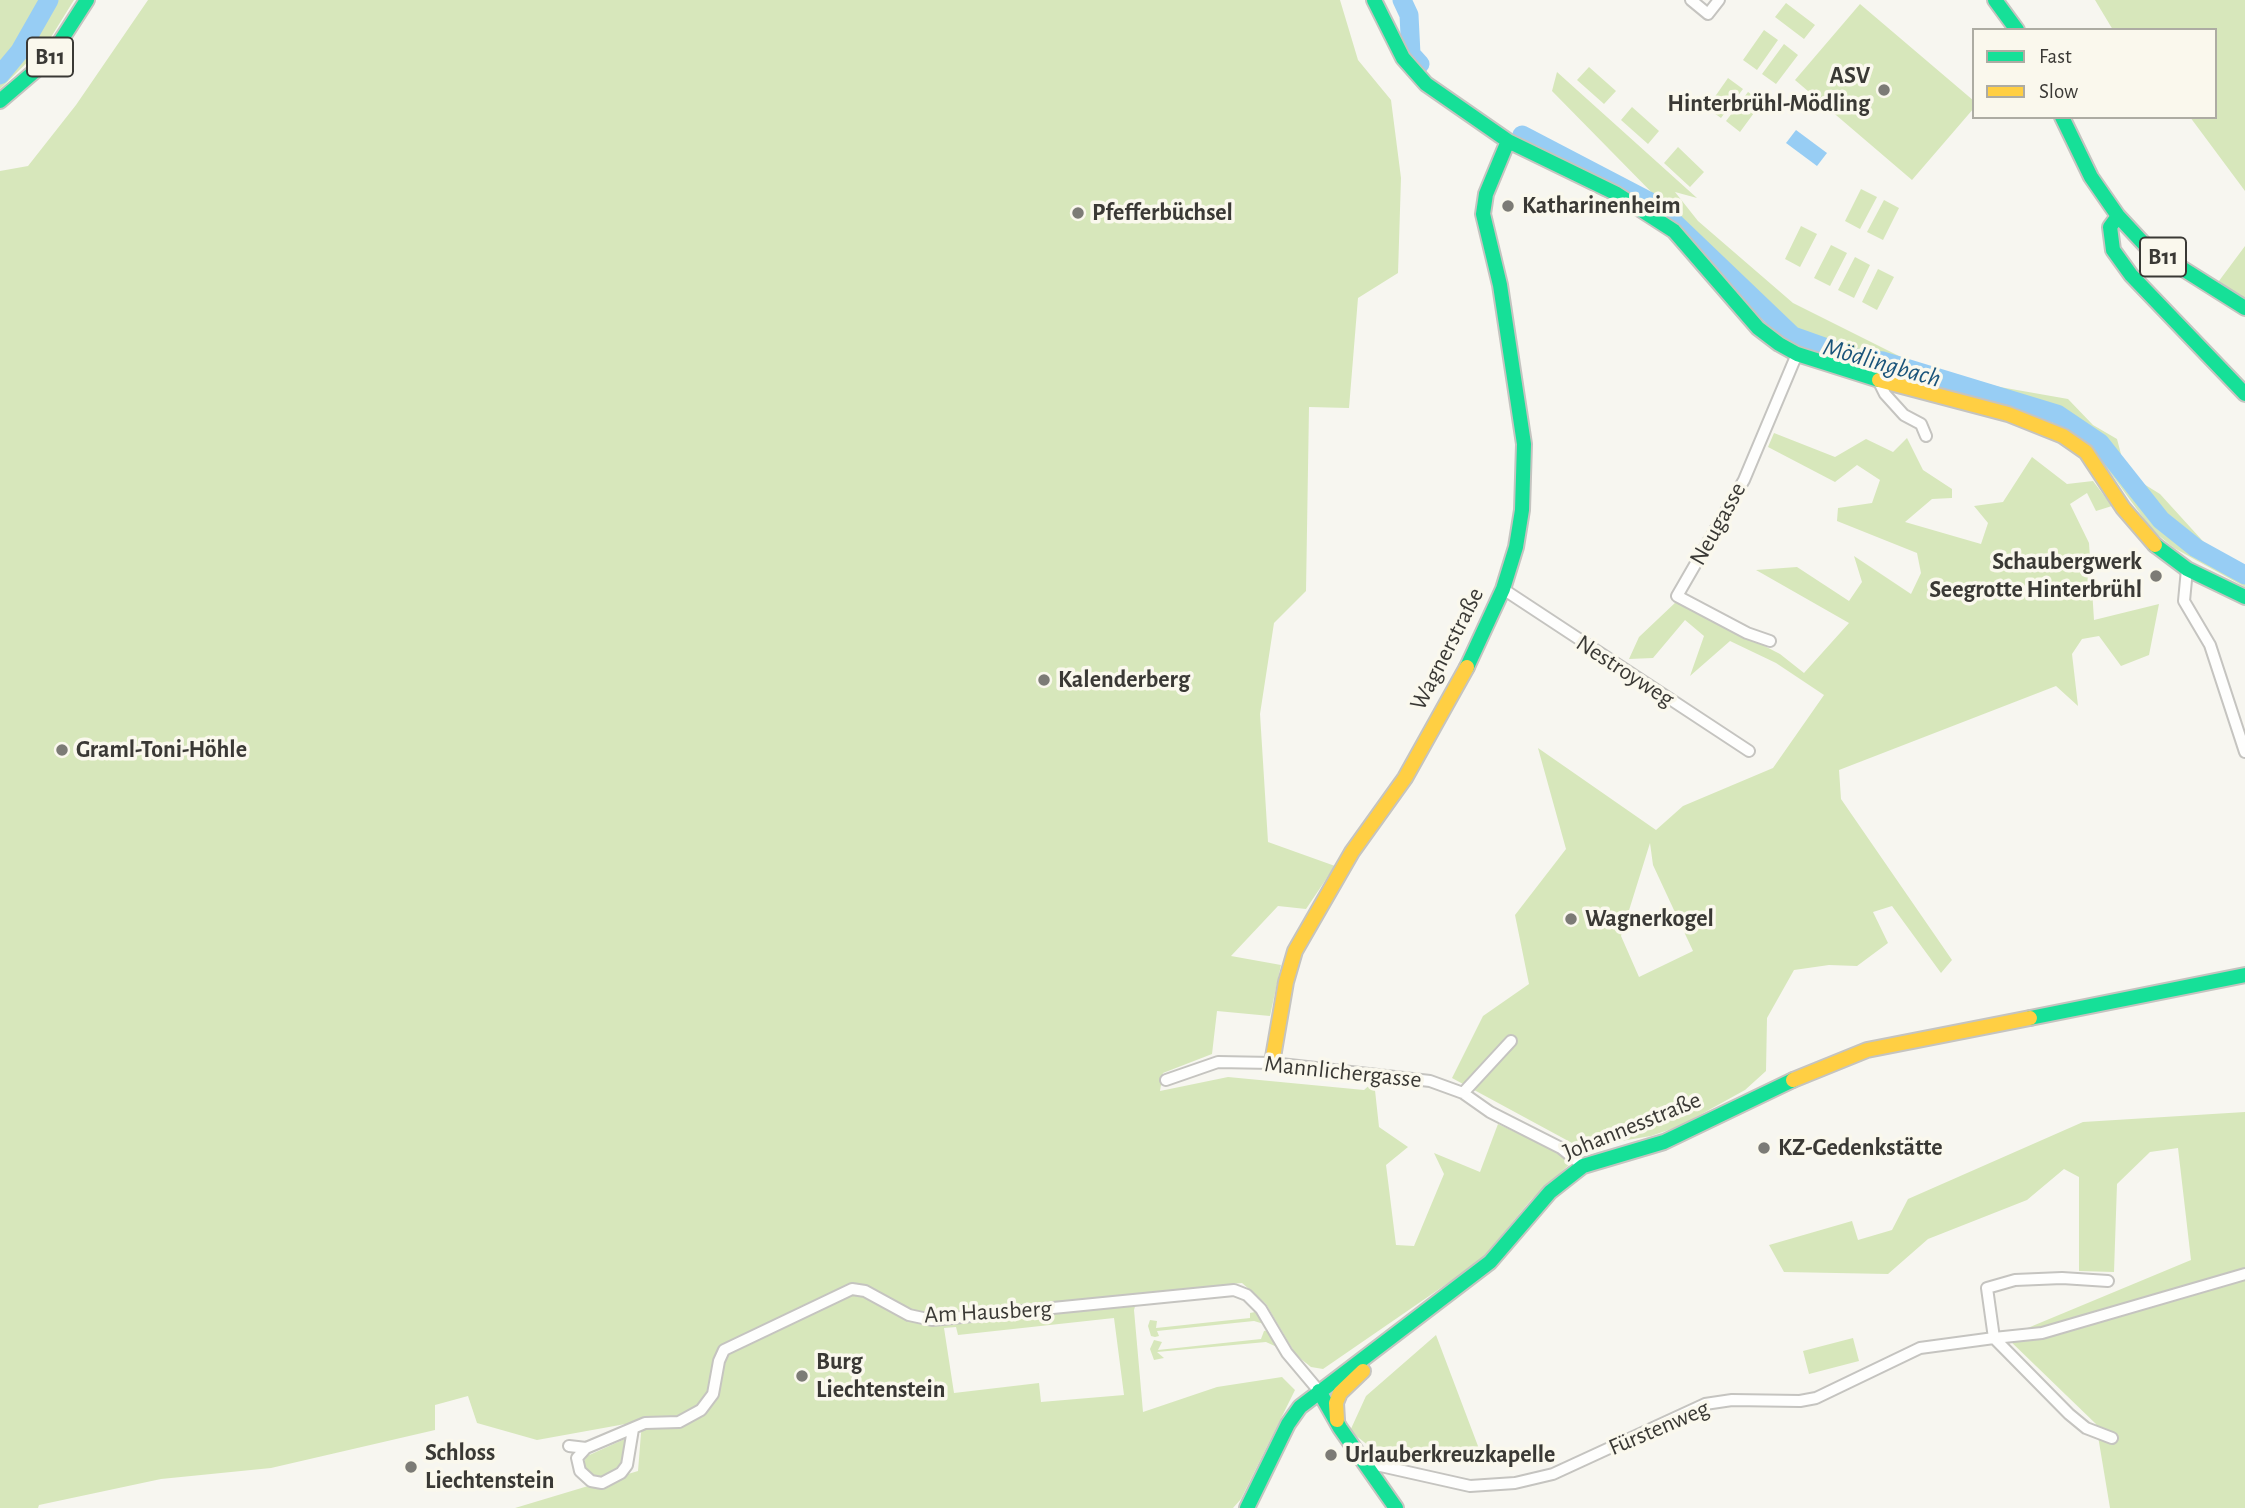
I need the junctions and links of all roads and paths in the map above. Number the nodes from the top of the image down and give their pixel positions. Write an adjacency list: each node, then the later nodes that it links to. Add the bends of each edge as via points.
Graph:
1 (87, 0): 7 (street, B11, via 49,59)
2 (1374, 0): 9 (street, via 1403,58 1426,84)
3 (1691, 0): 4 (street, via 1708,14)
4 (1719, 0)
5 (1995, 0): 6 (street)
6 (2016, 28)
7 (0, 101)
8 (2063, 119): 10 (street, B11, via 2091,177)
9 (1508, 141): 12 (street, via 1615,193 1674,231 1758,328); 17 (street, Wagnerstraße, via 1486,194 1483,215 1500,285 1524,444 1522,510)
10 (2118, 216): 11 (street, B11, via 2145,244); 14 (street, via 2110,227 2113,250 2131,275)
11 (2245, 308)
12 (1797, 354): 13 (street); 19 (street, Neugasse, via 1744,480 1677,596)
13 (1878, 380): 15 (street, via 1904,415 1921,424); 16 (street, via 2008,414 2063,436 2086,452 2153,544)
14 (2245, 394)
15 (1926, 436)
16 (2186, 569): 18 (street); 21 (street, via 2184,601 2210,645)
17 (1503, 589): 20 (street, Nestroyweg); 24 (street, Wagnerstraße, via 1481,641 1405,778 1352,852 1295,951)
18 (2245, 597)
19 (1770, 641)
20 (1749, 751)
21 (2245, 752)
22 (2245, 975): 27 (street, Johannesstraße, via 1867,1049 1664,1142)
23 (1511, 1041): 26 (street)
24 (1272, 1063): 25 (street, Mannlichergasse, via 1218,1062); 26 (street, Mannlichergasse, via 1404,1076)
25 (1166, 1080)
26 (1463, 1093): 27 (street, Mannlichergasse, via 1561,1148)
27 (1583, 1166): 31 (street, Johannesstraße, via 1550,1192 1490,1262)
28 (2245, 1274): 30 (street, Fürstenweg, via 2042,1333)
29 (2108, 1281): 30 (street, via 2039,1279 1987,1287)
30 (1994, 1338): 35 (street, via 2069,1414 2086,1428); 38 (street, Fürstenweg, via 1920,1348 1808,1400 1705,1404 1553,1474 1515,1483 1470,1486)
31 (1382, 1346): 32 (street, Johannesstraße); 33 (street, via 1375,1361 1340,1393 1336,1416)
32 (1319, 1391): 33 (street); 34 (street, Am Hausberg, via 1287,1353 1261,1309 1234,1290 932,1320 909,1315 865,1291 852,1289 724,1350 713,1394 701,1410 679,1422 645,1423); 39 (street, Johannesstraße, via 1288,1424)
33 (1340, 1428): 38 (street)
34 (633, 1429): 37 (street, Am Hausberg); 37 (street, via 627,1465 621,1474 602,1483 580,1471 577,1458)
35 (2112, 1438)
36 (569, 1446): 37 (street, Am Hausberg)
37 (586, 1448)
38 (1363, 1462): 40 (street)
39 (1248, 1508)
40 (1396, 1508)

